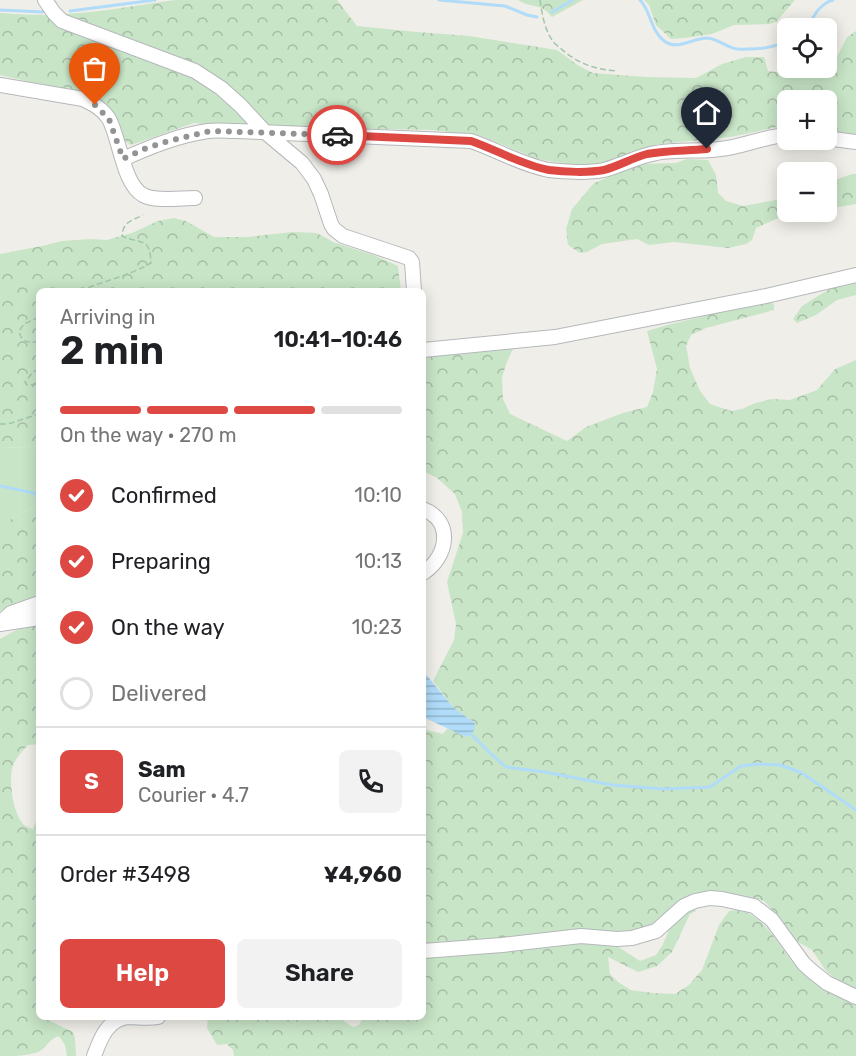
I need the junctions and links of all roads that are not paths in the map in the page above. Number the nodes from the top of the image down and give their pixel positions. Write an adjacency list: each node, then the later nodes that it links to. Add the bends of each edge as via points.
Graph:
1 (45, 0): 3 (street, via 62,21 195,71 221,88)
2 (0, 85): 7 (street, via 83,99 95,105 109,119)
3 (265, 132): 4 (street, via 471,141 529,165 572,171 604,170 658,152 720,149); 7 (street, via 210,131 165,142); 10 (street, via 315,179 334,229 343,236 409,258)
4 (777, 136)
5 (837, 139): 6 (street)
6 (856, 142)
7 (123, 159): 8 (street, via 135,189 144,196)
8 (195, 198)
9 (856, 275): 11 (street, via 555,337)
10 (414, 288)
11 (426, 350)
12 (426, 510): 13 (street, via 440,520 444,542 441,553)
13 (426, 570)
14 (36, 604): 16 (street, via 11,613)
15 (36, 618): 16 (street)
16 (0, 623)
17 (426, 951): 18 (street, via 581,936 632,938 656,931 695,901 722,899 754,906 772,920 804,964 826,983)
18 (856, 997)
19 (117, 1020): 20 (street, via 104,1033)
20 (94, 1056)

